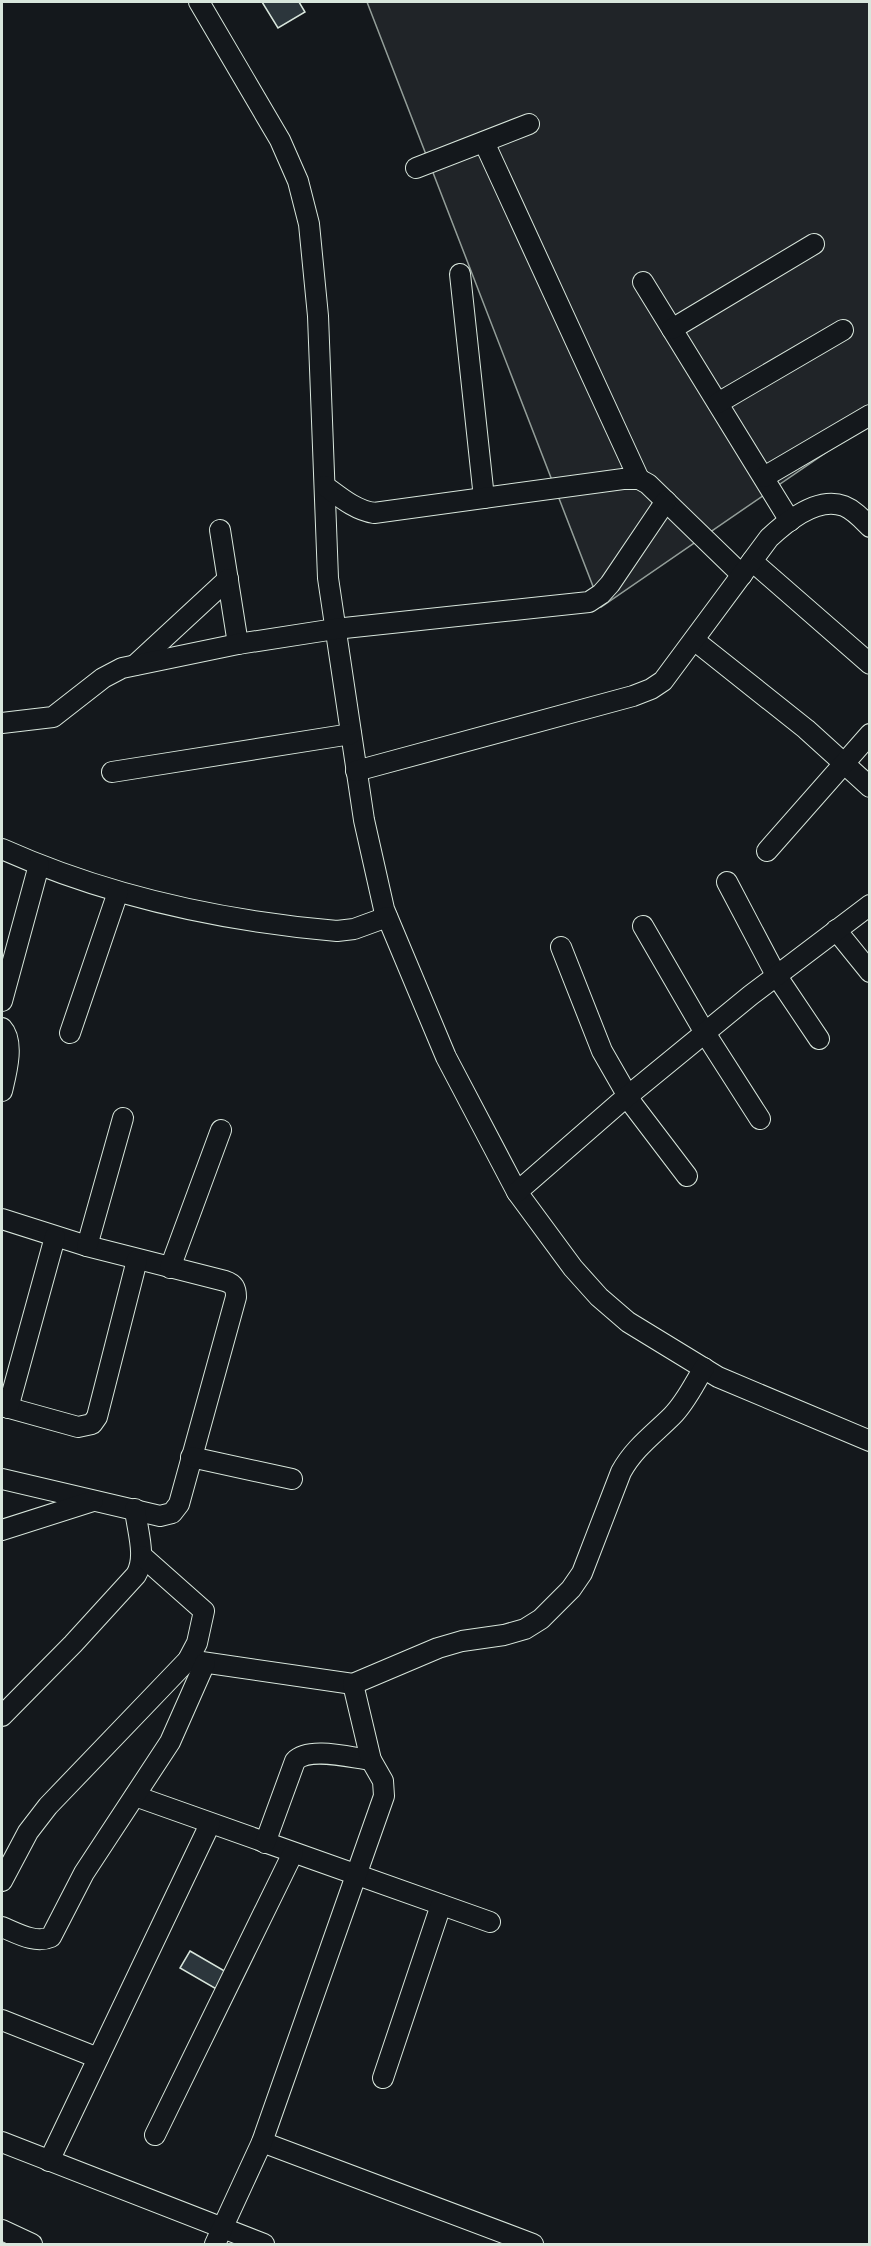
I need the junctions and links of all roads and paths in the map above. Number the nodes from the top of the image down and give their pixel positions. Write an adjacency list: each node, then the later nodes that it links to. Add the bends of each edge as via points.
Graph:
1 (199, 2): 14 (street, via 280,140 298,181 309,224 318,316)
2 (529, 124): 3 (street)
3 (484, 142): 4 (street); 13 (street)
4 (416, 168)
5 (814, 244): 8 (street)
6 (460, 274): 15 (street)
7 (643, 282): 8 (street)
8 (672, 328): 10 (street)
9 (843, 330): 10 (street)
10 (718, 403): 12 (street)
11 (870, 415): 12 (street)
12 (764, 477): 17 (street)
13 (639, 479): 15 (street); 16 (street)
14 (325, 486): 15 (street, via 352,505 374,513); 22 (street, via 328,578)
15 (484, 498)
16 (666, 501): 20 (street); 22 (street, via 610,585 589,602)
17 (790, 520): 18 (street, via 819,505 835,504 856,513); 20 (street, via 769,538)
18 (870, 527)
19 (220, 530): 21 (street)
20 (747, 568): 23 (street); 25 (street)
21 (228, 579): 24 (street); 26 (street)
22 (335, 629): 24 (street); 28 (street)
23 (694, 640): 30 (street); 31 (street, via 663,681 633,696)
24 (238, 644): 26 (street)
25 (870, 664)
26 (135, 665): 27 (street, via 103,678 53,717)
27 (2, 723)
28 (351, 734): 31 (street); 32 (street)
29 (870, 735): 30 (street)
30 (844, 764): 33 (street); 35 (street)
31 (356, 771): 40 (street)
32 (112, 772)
33 (870, 787)
34 (2, 849): 36 (street)
35 (767, 851)
36 (39, 865): 38 (street); 46 (street)
37 (727, 882): 45 (street)
38 (118, 892): 40 (street, via 224,916 314,929 354,929); 48 (street)
39 (870, 905): 42 (street)
40 (387, 917): 57 (street, via 446,1057)
41 (643, 926): 49 (street)
42 (836, 930): 44 (street); 45 (street)
43 (561, 947): 52 (street, via 602,1051)
44 (870, 972)
45 (776, 975): 49 (street); 50 (street)
46 (2, 1001)
47 (2, 1028): 51 (street, via 9,1047)
48 (70, 1033)
49 (705, 1033): 52 (street); 54 (street)
50 (819, 1039)
51 (2, 1091)
52 (628, 1096): 56 (street); 57 (street)
53 (123, 1118): 60 (street)
54 (760, 1119)
55 (221, 1130): 62 (street)
56 (687, 1176)
57 (517, 1192): 63 (street, via 599,1297 628,1322)
58 (2, 1220): 59 (street)
59 (55, 1236): 60 (street); 64 (street)
60 (87, 1246): 61 (street)
61 (137, 1260): 62 (street); 64 (street, via 92,1424 78,1427)
62 (170, 1268): 66 (street, via 225,1281 236,1290)
63 (704, 1368): 65 (street); 74 (street, via 673,1415 628,1459 582,1573 541,1619 504,1635 438,1648)
64 (5, 1407)
65 (870, 1441)
66 (191, 1457): 68 (street); 70 (street, via 179,1504 172,1513 160,1516)
67 (2, 1479): 69 (street)
68 (292, 1479)
69 (93, 1501): 70 (street); 71 (street)
70 (135, 1509): 72 (street)
71 (2, 1530)
72 (142, 1556): 73 (street, via 204,1611); 75 (street, via 136,1575)
73 (196, 1661): 74 (street); 77 (street, via 170,1742); 82 (street, via 48,1806 28,1832)
74 (353, 1684): 76 (street)
75 (2, 1716)
76 (371, 1760): 79 (street, via 315,1753 300,1757 295,1761); 81 (street, via 383,1781 384,1796)
77 (135, 1796): 78 (street); 85 (street, via 84,1873 51,1937 35,1940)
78 (210, 1824): 79 (street); 87 (street)
79 (265, 1843): 80 (street)
80 (293, 1853): 81 (street); 89 (street)
81 (356, 1875): 83 (street); 91 (street)
82 (2, 1881)
83 (441, 1905): 84 (street); 88 (street)
84 (490, 1922)
85 (2, 1927)
86 (2, 2020): 87 (street)
87 (99, 2058): 92 (street)
88 (383, 2078)
89 (155, 2135)
90 (2, 2142): 92 (street)
91 (262, 2142): 94 (street); 97 (street)
92 (49, 2161): 94 (street)
93 (2, 2230): 95 (street)
94 (218, 2236): 96 (street)
95 (32, 2244)
96 (264, 2244)
97 (533, 2244)

